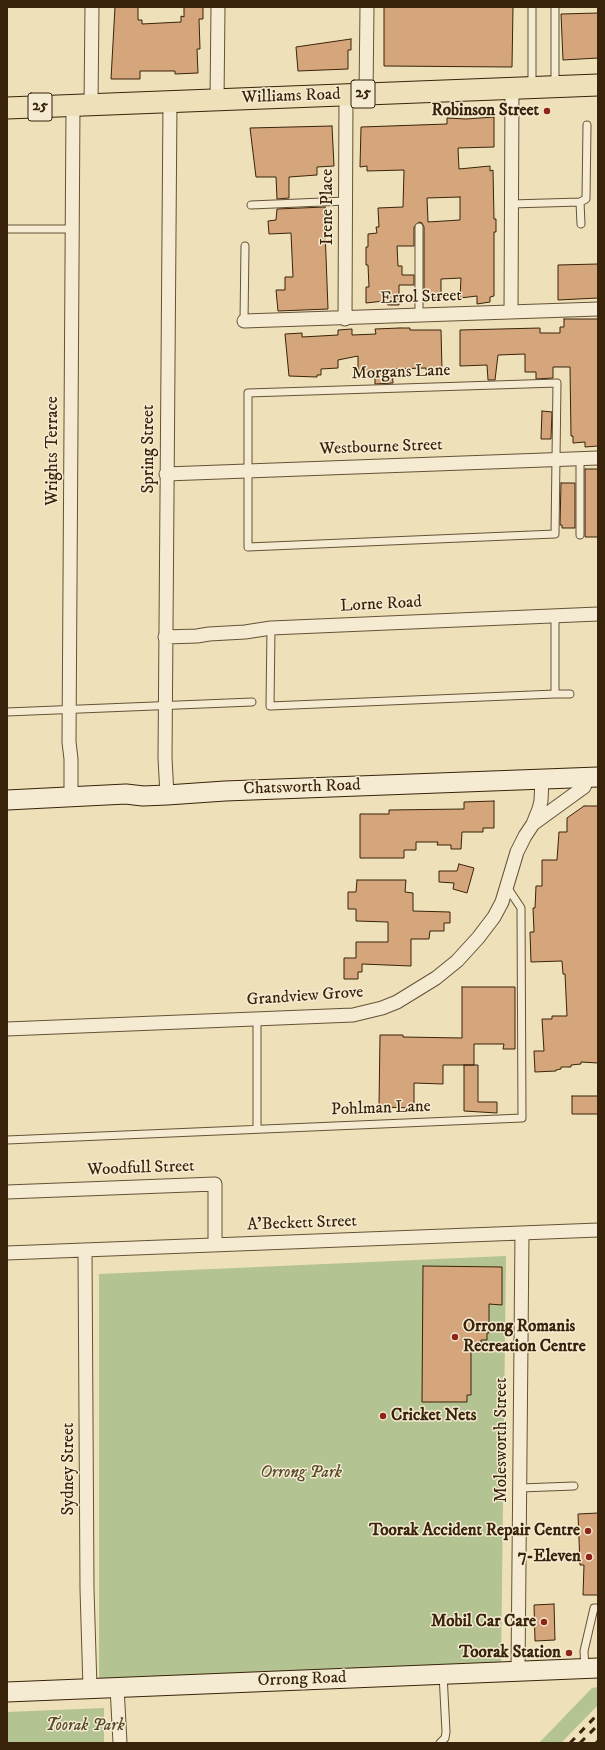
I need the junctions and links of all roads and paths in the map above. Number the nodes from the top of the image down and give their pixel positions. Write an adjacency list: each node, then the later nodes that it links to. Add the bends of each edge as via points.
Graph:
1 (92, 7): 13 (street, Wrights Terrace)
2 (218, 7): 11 (street)
3 (367, 7): 10 (street, Irene Place)
4 (554, 7): 7 (lane)
5 (534, 8): 8 (lane)
6 (598, 85): 7 (main road, Williams Road / 25)
7 (556, 86): 8 (main road, Williams Road / 25)
8 (532, 87): 9 (main road, Williams Road / 25)
9 (512, 88): 10 (main road, Williams Road / 25); 18 (street)
10 (356, 94): 11 (main road, Williams Road / 25); 16 (street, Irene Place)
11 (217, 100): 12 (main road, Williams Road / 25)
12 (170, 102): 13 (main road, Williams Road / 25); 34 (street, Spring Street)
13 (82, 105): 14 (main road, Williams Road / 25); 23 (street, Wrights Terrace)
14 (7, 108)
15 (587, 124): 17 (lane, via 586,199)
16 (346, 201): 19 (lane); 28 (street, Irene Place)
17 (580, 202): 18 (lane); 20 (lane)
18 (511, 204): 26 (street)
19 (251, 205)
20 (581, 224)
21 (419, 227): 27 (lane)
22 (7, 229): 23 (lane)
23 (72, 229): 44 (street, Wrights Terrace)
24 (244, 246): 29 (lane)
25 (598, 309): 26 (street, Errol Street)
26 (511, 312): 27 (street, Errol Street)
27 (420, 316): 28 (street, Errol Street)
28 (345, 319): 29 (street, Errol Street)
29 (244, 321)
30 (580, 458): 31 (street, Westbourne Street); 32 (street, Westbourne Street); 35 (lane)
31 (598, 458)
32 (557, 459): 33 (street, Westbourne Street); 33 (lane, via 555,534 248,547); 33 (lane, Morgans Lane, via 556,383 248,393)
33 (248, 471): 34 (street, Westbourne Street)
34 (166, 474): 39 (street, Spring Street)
35 (580, 535)
36 (598, 614): 37 (street, Lorne Road)
37 (555, 615): 38 (street, Lorne Road); 40 (lane)
38 (271, 628): 39 (street, Lorne Road); 40 (lane, via 270,706)
39 (165, 637): 43 (street, Spring Street)
40 (555, 694): 41 (lane)
41 (570, 694)
42 (252, 702): 43 (lane)
43 (165, 706): 44 (lane); 48 (street, Spring Street)
44 (69, 710): 45 (lane); 49 (street, Wrights Terrace)
45 (7, 712)
46 (593, 777): 47 (street, Chatsworth Road); 51 (street, Grandview Grove, via 584,787)
47 (542, 779): 48 (street, Chatsworth Road); 51 (street, Grandview Grove, via 542,801)
48 (167, 795): 49 (street, Chatsworth Road)
49 (71, 797): 50 (street, Chatsworth Road)
50 (7, 800)
51 (533, 824): 52 (street, Grandview Grove, via 517,852)
52 (507, 887): 53 (street, Grandview Grove, via 494,917 468,950 436,978 398,1002 353,1014); 55 (lane, Pohlman Lane, via 521,908 522,1118)
53 (257, 1019): 54 (street, Grandview Grove); 55 (lane)
54 (7, 1029)
55 (257, 1129): 56 (lane, Pohlman Lane)
56 (7, 1140)
57 (7, 1192): 60 (street, Woodfull Street, via 215,1184)
58 (598, 1230): 59 (street, A'Beckett Street)
59 (522, 1233): 60 (street, A'Beckett Street); 64 (street, Molesworth Street)
60 (215, 1245): 61 (street, A'Beckett Street)
61 (85, 1250): 62 (street, A'Beckett Street); 70 (street, Sydney Street)
62 (7, 1253)
63 (574, 1486): 64 (lane)
64 (520, 1488): 67 (street, Molesworth Street)
65 (597, 1606): 66 (lane, via 584,1651)
66 (591, 1669): 67 (street, Orrong Road)
67 (518, 1671): 68 (street, Orrong Road)
68 (443, 1674): 69 (street, Orrong Road); 73 (lane, via 446,1732)
69 (117, 1687): 70 (street, Orrong Road); 72 (street)
70 (90, 1688): 71 (street, Orrong Road)
71 (7, 1692)
72 (120, 1743)
73 (440, 1743)

